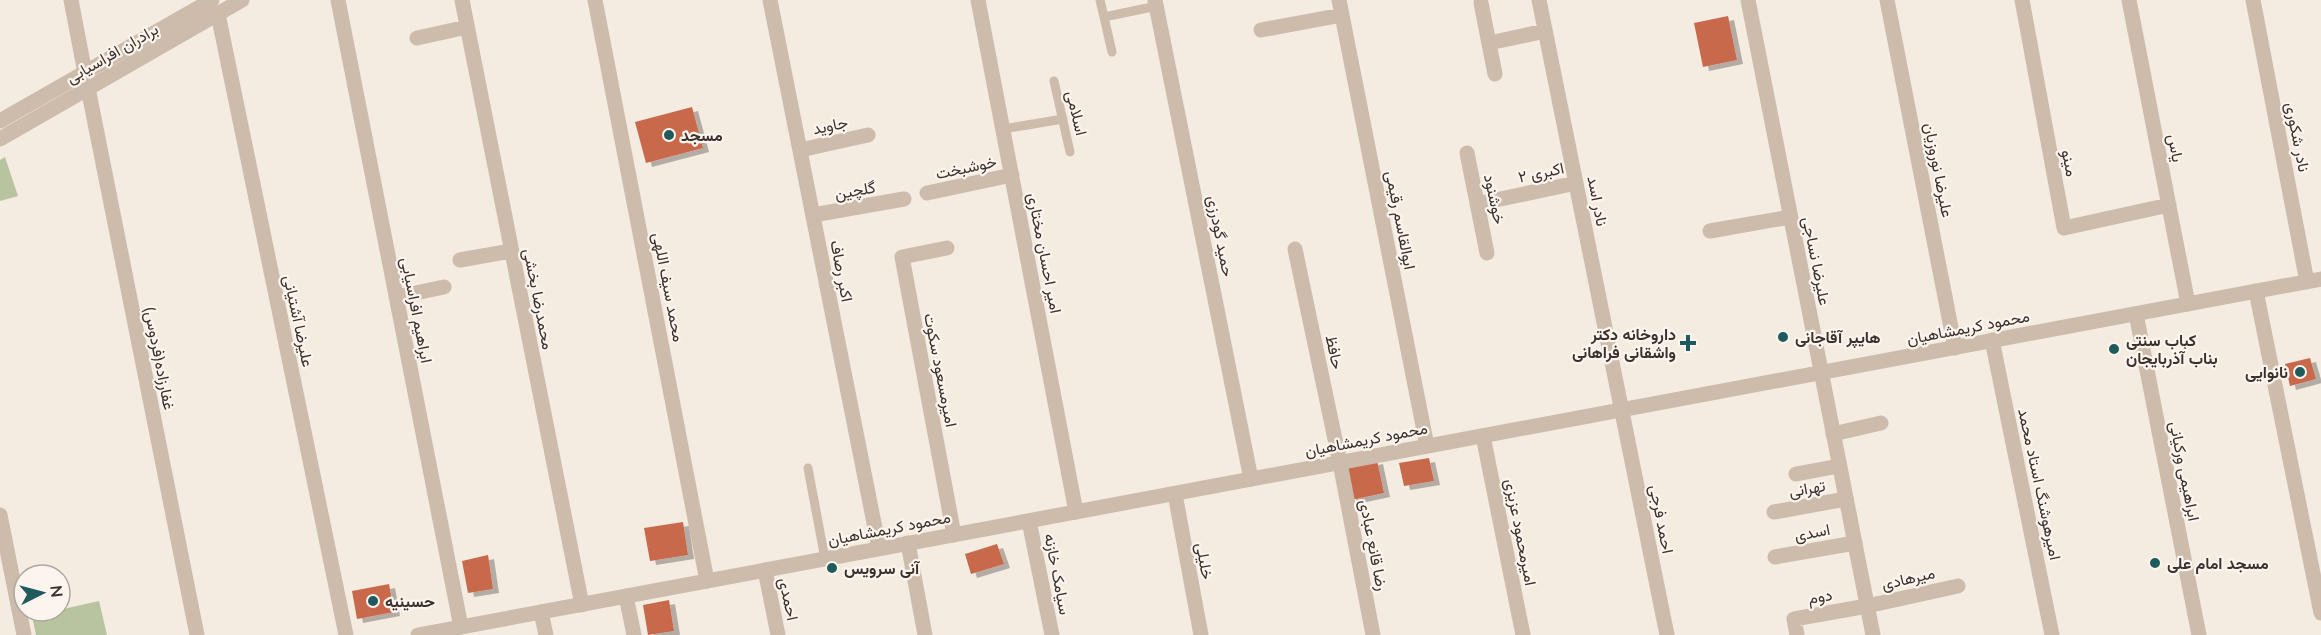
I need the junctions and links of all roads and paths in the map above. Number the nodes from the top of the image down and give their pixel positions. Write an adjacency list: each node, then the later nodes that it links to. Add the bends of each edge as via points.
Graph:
1 (71, 0): 27 (street, غفارزاده(فردوس))
2 (242, 0): 17 (street, برادران افراسیابی)
3 (338, 0): 54 (street, ابراهیم افراسیابی)
4 (462, 0): 20 (street, محمدرضا بخشی)
5 (595, 0): 83 (street, محمد سیف اللهی)
6 (770, 0): 34 (street, اکبر رصاف)
7 (978, 0): 31 (street, امیر احسان مختاری)
8 (1100, 0): 19 (lane)
9 (1539, 0): 22 (street, نادر اسد)
10 (1748, 0): 44 (street, علیرضا نساجی)
11 (1887, 0): 58 (street, علیرضا نوروزیان)
12 (2022, 0): 42 (street, مینو, via 2064,228)
13 (2128, 0): 42 (street, یاس)
14 (2253, 0): 51 (street, نادر شکوری)
15 (1156, 3): 19 (lane); 69 (street, حمید گودرزی)
16 (1481, 3): 24 (street)
17 (215, 7): 27 (street, برادران افراسیابی); 94 (street, علیرضا آشتیانی)
18 (1340, 7): 21 (street); 64 (street, ابوالقاسم رقیمی)
19 (1104, 17): 25 (lane)
20 (467, 27): 23 (street); 48 (street, محمدرضا بخشی)
21 (1261, 30)
22 (1545, 31): 24 (street); 38 (street, نادر اسد)
23 (417, 38)
24 (1489, 44): 26 (street)
25 (1112, 52)
26 (1495, 74)
27 (86, 80): 30 (street, برادران افراسیابی); 33 (street, برادران افراسیابی); 93 (street, غفارزاده(فردوس))
28 (1054, 81): 29 (lane, اسلامی)
29 (1063, 119): 31 (lane); 35 (lane, اسلامی)
30 (0, 121)
31 (1003, 129): 37 (street, امیر احسان مختاری)
32 (868, 135): 34 (street, جاوید)
33 (0, 139)
34 (800, 150): 43 (street, اکبر رصاف)
35 (1070, 152)
36 (1467, 153): 41 (street, خوشنود)
37 (1012, 175): 39 (street, خوشبخت); 72 (street, امیر احسان مختاری)
38 (1576, 183): 41 (street, اکبری ۲); 60 (street, نادر اسد)
39 (927, 193)
40 (904, 199): 43 (street, گلچین)
41 (1478, 204): 49 (street, خوشنود)
42 (2169, 206): 55 (street, یاس)
43 (813, 215): 79 (street, اکبر رصاف)
44 (1790, 217): 45 (street); 59 (street, علیرضا نساجی)
45 (1710, 231)
46 (947, 248): 76 (street, امیرمسعود سکوت, via 902,258)
47 (1295, 249): 65 (street, حافظ)
48 (512, 250): 50 (street); 86 (street, محمدرضا بخشی)
49 (1487, 253)
50 (460, 260)
51 (2314, 280): 53 (street, محمود کریمشاهیان)
52 (444, 287): 54 (street)
53 (2256, 291): 55 (street, محمود کریمشاهیان); 89 (street)
54 (396, 297): 90 (street, ابراهیم افراسیابی)
55 (2188, 304): 56 (street, محمود کریمشاهیان)
56 (2136, 314): 57 (street, محمود کریمشاهیان); 108 (street, ابراهیمی ورکیانی)
57 (1992, 340): 58 (street, محمود کریمشاهیان); 107 (street, امیرهوشنگ استاد محمد)
58 (1955, 348): 59 (street, محمود کریمشاهیان)
59 (1821, 372): 60 (street, محمود کریمشاهیان); 62 (street, علیرضا نساجی)
60 (1622, 410): 63 (street, محمود کریمشاهیان); 104 (street, احمد فرجی)
61 (1881, 423): 62 (street)
62 (1833, 434): 66 (street, علیرضا نساجی)
63 (1483, 436): 64 (street, محمود کریمشاهیان); 103 (street, امیرمحمود عزیزی)
64 (1427, 446): 65 (street, محمود کریمشاهیان)
65 (1340, 463): 69 (street, محمود کریمشاهیان); 102 (street, رضا قانع عبادی)
66 (1839, 466): 68 (street); 71 (street, علیرضا نساجی)
67 (808, 468): 81 (lane)
68 (1796, 474)
69 (1251, 479): 70 (street, محمود کریمشاهیان)
70 (1175, 494): 72 (street, محمود کریمشاهیان); 101 (street, خلیلی)
71 (1846, 499): 73 (street, تهرانی); 78 (street, علیرضا نساجی)
72 (1076, 512): 75 (street, محمود کریمشاهیان)
73 (1774, 512)
74 (0, 515): 92 (street)
75 (1029, 521): 76 (street, محمود کریمشاهیان); 100 (street, سیامک خازنه)
76 (954, 535): 77 (street, محمود کریمشاهیان)
77 (908, 543): 79 (street, محمود کریمشاهیان); 99 (street)
78 (1855, 543): 80 (street, اسدی); 87 (street, علیرضا نساجی)
79 (879, 548): 81 (street, محمود کریمشاهیان)
80 (1775, 557)
81 (825, 559): 82 (street, محمود کریمشاهیان)
82 (765, 570): 83 (street, محمود کریمشاهیان); 98 (street, احمدی)
83 (707, 581): 85 (street, محمود کریمشاهیان)
84 (1958, 586): 87 (street, میرهادی)
85 (626, 596): 86 (street, محمود کریمشاهیان); 97 (street)
86 (582, 604): 88 (street, محمود کریمشاهیان)
87 (1867, 606): 105 (street, دوم, via 1794,619); 106 (street, علیرضا نساجی)
88 (541, 612): 91 (street, محمود کریمشاهیان); 96 (street)
89 (2321, 614)
90 (461, 627): 91 (street, محمود کریمشاهیان); 95 (street, محمود کریمشاهیان)
91 (481, 629)
92 (24, 635)
93 (197, 635)
94 (346, 635)
95 (418, 635)
96 (546, 635)
97 (634, 635)
98 (778, 635)
99 (925, 635)
100 (1052, 635)
101 (1201, 635)
102 (1373, 635)
103 (1523, 635)
104 (1667, 635)
105 (1797, 635)
106 (1873, 635)
107 (2052, 635)
108 (2199, 635)

